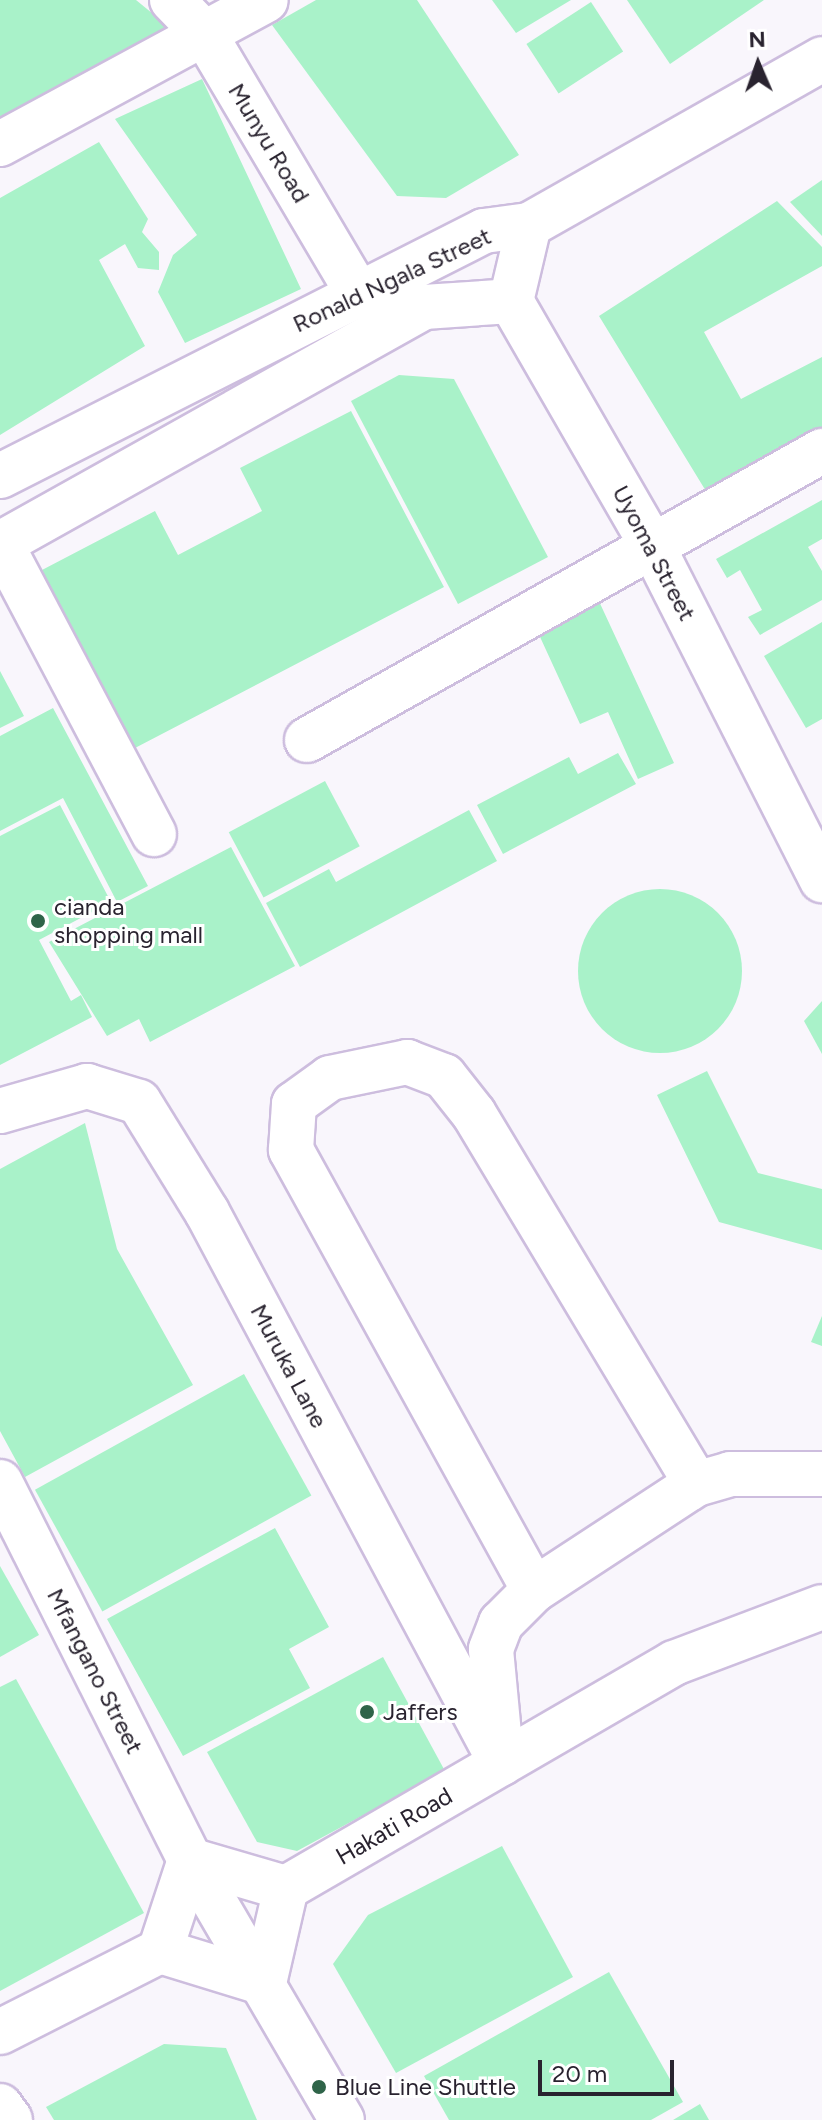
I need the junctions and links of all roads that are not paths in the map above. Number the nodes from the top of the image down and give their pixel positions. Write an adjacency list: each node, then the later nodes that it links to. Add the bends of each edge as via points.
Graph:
1 (172, 0): 3 (street, Munyu Road)
2 (266, 0): 3 (street)
3 (204, 33): 5 (street); 7 (street, Munyu Road)
4 (822, 59): 6 (street, Ronald Ngala Street)
5 (0, 144)
6 (529, 225): 7 (street, Ronald Ngala Street, via 484,231); 8 (street)
7 (358, 293): 10 (street, Ronald Ngala Street)
8 (511, 301): 11 (street, Ronald Ngala Street, via 424,307); 12 (street, Uyoma Street)
9 (822, 451): 12 (street)
10 (0, 476)
11 (1, 544): 14 (street)
12 (652, 545): 13 (street); 15 (street, Uyoma Street)
13 (307, 740)
14 (154, 834)
15 (822, 880)
16 (0, 1111): 22 (street, Muruka Lane, via 87,1086 139,1102 207,1212)
17 (822, 1474): 19 (street, via 730,1474)
18 (0, 1482): 23 (street, Mfangano Street)
19 (696, 1484): 20 (street); 20 (street, via 474,1114 444,1076 407,1062 330,1078 294,1104 291,1150)
20 (534, 1590): 22 (street, via 501,1623 491,1649)
21 (822, 1607): 22 (street, Hakati Road, via 674,1663)
22 (501, 1763): 24 (street, Hakati Road)
23 (190, 1860): 24 (street); 25 (street); 26 (street, Mfangano Street)
24 (286, 1888): 26 (street)
25 (160, 1951): 26 (street); 27 (street)
26 (264, 1983): 30 (street)
27 (0, 2032)
28 (0, 2106): 29 (street)
29 (10, 2120)
30 (342, 2120)

